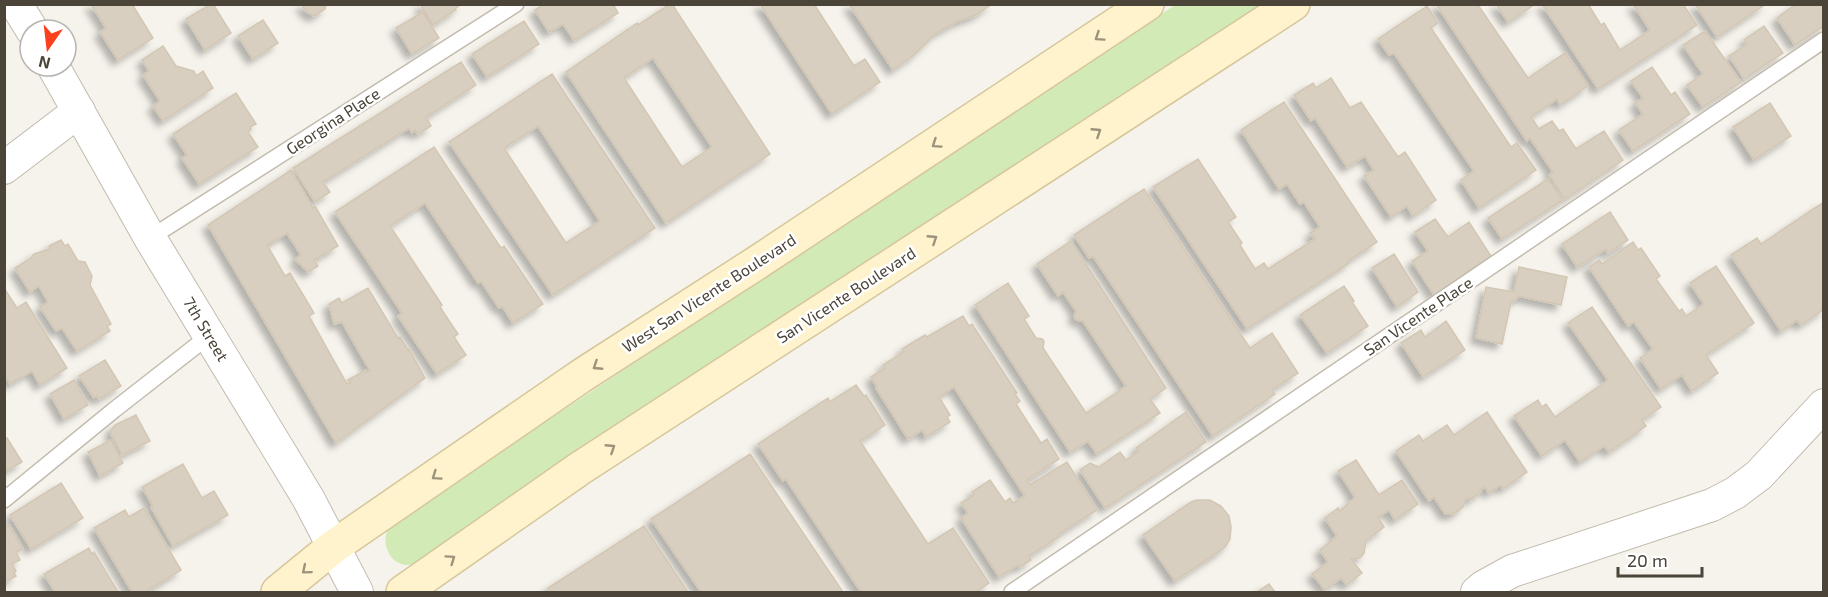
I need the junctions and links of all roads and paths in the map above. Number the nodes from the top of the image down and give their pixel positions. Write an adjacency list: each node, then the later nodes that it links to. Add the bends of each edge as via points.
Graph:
1 (16, 4): 5 (street)
2 (516, 4): 10 (lane, Georgina Place)
3 (1147, 4): 14 (main road, West San Vicente Boulevard, one-way to 14, via 580,376)
4 (1293, 4): 17 (main road, San Vicente Boulevard, one-way to 4, via 579,469)
5 (25, 18)
6 (1824, 40): 18 (lane, San Vicente Place)
7 (60, 78): 8 (street, 7th Street)
8 (79, 111): 9 (street); 10 (street, 7th Street)
9 (4, 168)
10 (150, 238): 11 (street, 7th Street)
11 (210, 335): 13 (lane); 14 (street, 7th Street)
12 (1824, 405): 19 (street, via 1759,475 1735,493 1712,505 1512,571)
13 (4, 500)
14 (333, 547): 15 (main road, West San Vicente Boulevard, one-way to 15); 16 (street, 7th Street)
15 (278, 592)
16 (357, 592)
17 (403, 592)
18 (1012, 592)
19 (1477, 592)

